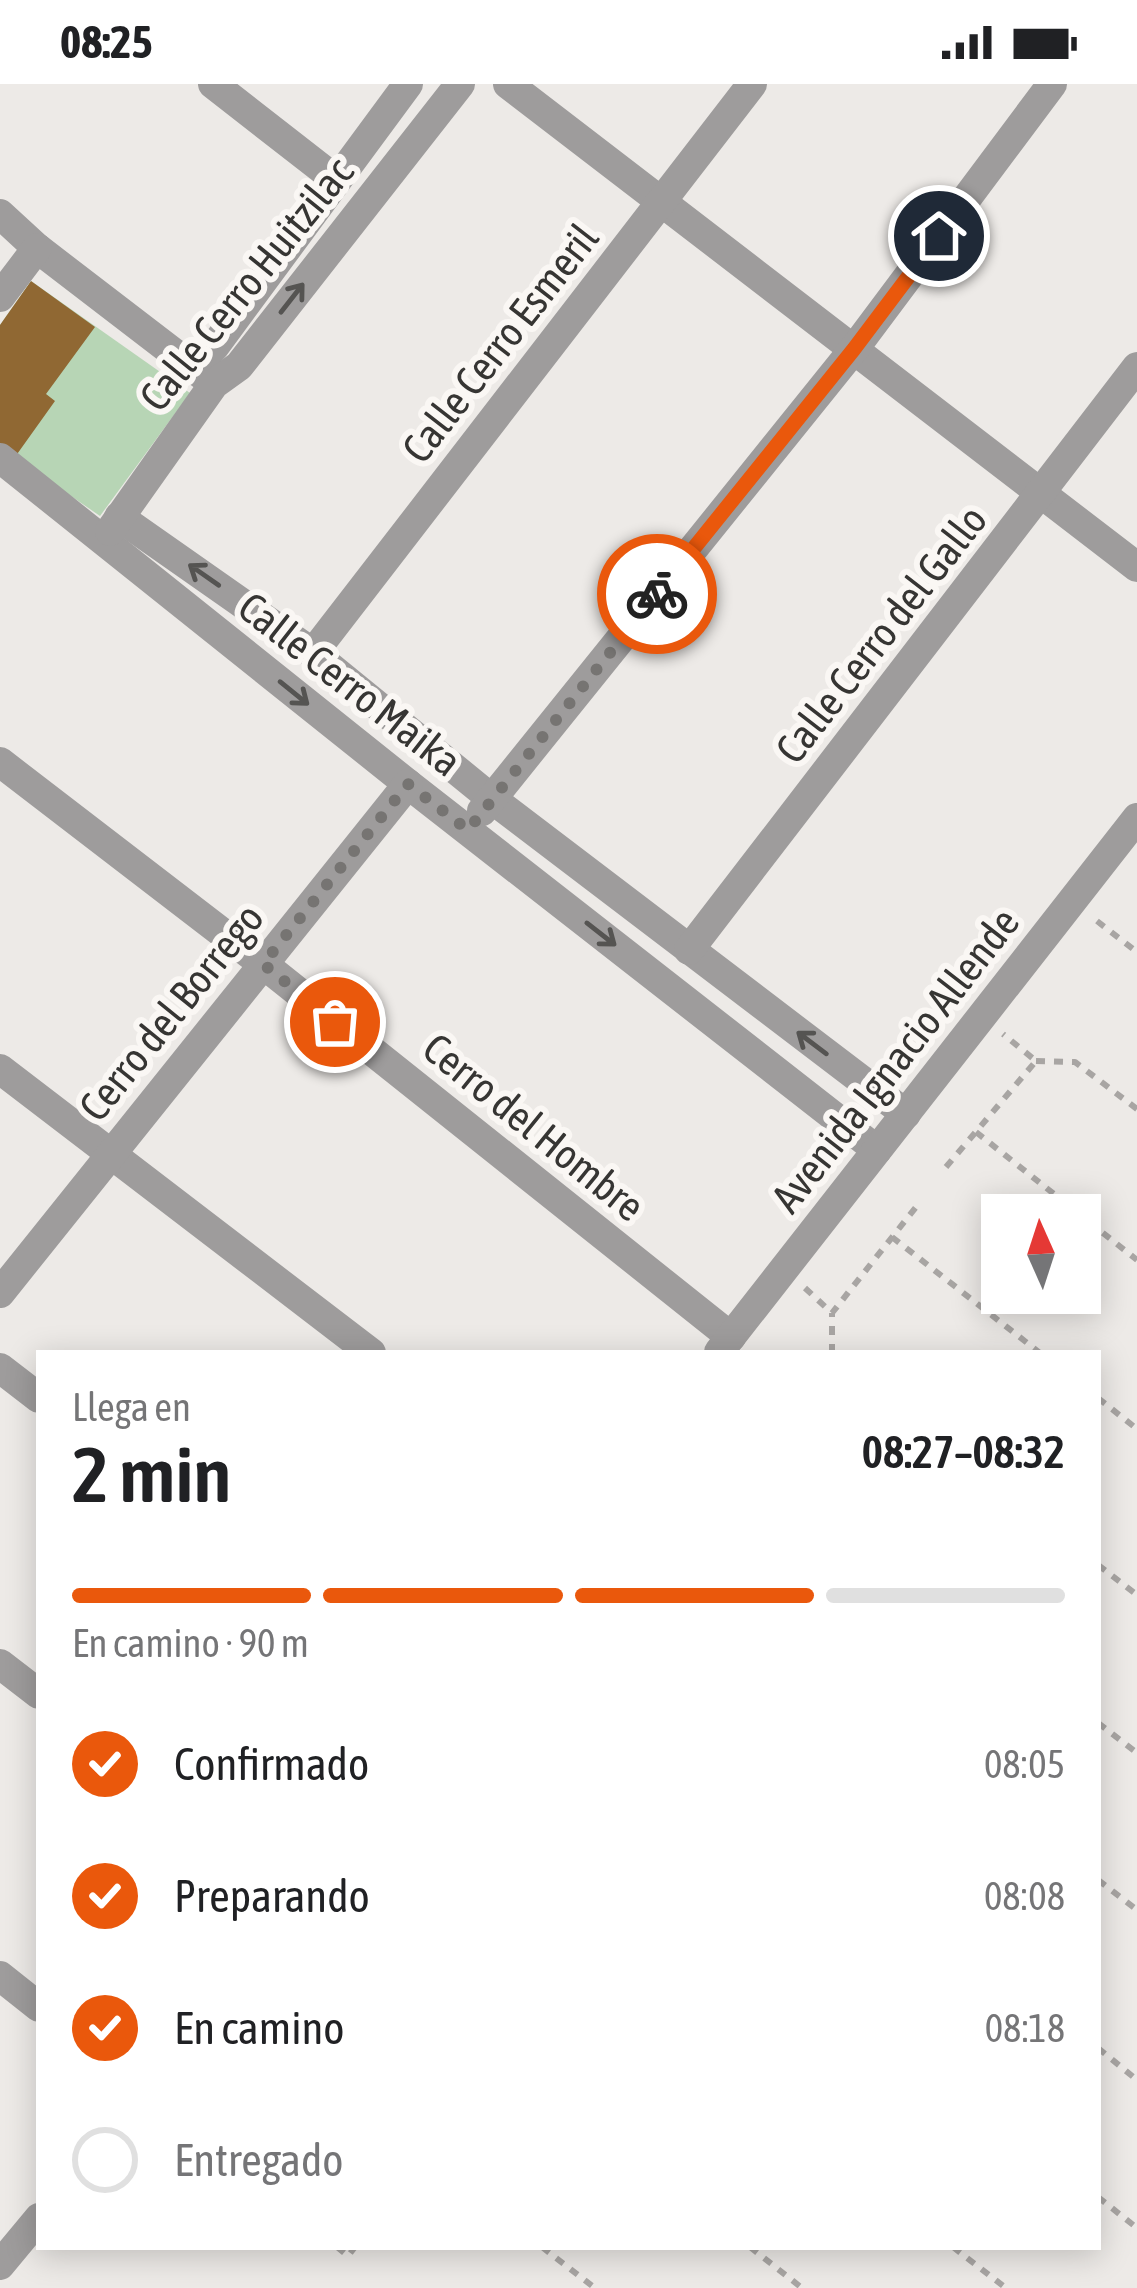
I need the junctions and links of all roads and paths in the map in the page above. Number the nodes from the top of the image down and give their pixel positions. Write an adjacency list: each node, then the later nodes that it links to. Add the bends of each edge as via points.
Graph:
1 (213, 84): 7 (street)
2 (408, 84): 7 (street, Calle Cerro Huitzilac)
3 (460, 84): 14 (street, Calle Cerro Huitzilac, one-way to 3, via 239,366)
4 (508, 84): 8 (street)
5 (752, 84): 8 (street, Calle Cerro Esmeril)
6 (1052, 84): 12 (street)
7 (335, 179): 14 (street, Calle Cerro Huitzilac, via 214,347)
8 (662, 203): 12 (street); 19 (street, Calle Cerro Esmeril)
9 (0, 214): 10 (street)
10 (19, 256): 11 (street); 14 (street)
11 (0, 297)
12 (854, 349): 16 (street); 22 (street)
13 (1137, 367): 16 (street, Calle Cerro del Gallo)
14 (204, 376): 17 (street, Calle Cerro Huitzilac)
15 (0, 458): 17 (street, Calle Cerro Maika)
16 (1043, 492): 18 (street); 26 (street, Calle Cerro del Gallo)
17 (111, 529): 19 (street, Calle Cerro Maika, one-way to 17); 21 (street, Calle Cerro Maika, one-way to 21)
18 (1137, 567)
19 (313, 653): 22 (street, Calle Cerro Maika)
20 (0, 762): 28 (street, Cerro del Hombre)
21 (408, 784): 24 (street, Calle Cerro Maika); 28 (street, Cerro del Borrego)
22 (492, 799): 24 (street); 26 (street, Calle Cerro Maika)
23 (1137, 818): 25 (street, Avenida Ignacio Allende)
24 (468, 830): 35 (street, Calle Cerro Maika, one-way to 35)
25 (1072, 902): 27 (path); 29 (street, Avenida Ignacio Allende)
26 (689, 950): 33 (street, Calle Cerro Maika, one-way to 26)
27 (1137, 952)
28 (263, 964): 36 (street, Cerro del Borrego); 44 (street, Cerro del Hombre)
29 (982, 1017): 30 (path); 33 (street, Avenida Ignacio Allende)
30 (1036, 1061): 32 (path, via 1075,1063); 34 (path)
31 (0, 1069): 36 (street)
32 (1137, 1109)
33 (905, 1114): 35 (street, Avenida Ignacio Allende)
34 (976, 1132): 37 (path); 40 (path)
35 (877, 1150): 41 (street, Avenida Ignacio Allende)
36 (110, 1156): 42 (street, Cerro del Borrego); 45 (street)
37 (946, 1167)
38 (920, 1202): 39 (path)
39 (892, 1237): 43 (path); 47 (path)
40 (1137, 1260)
41 (784, 1270): 43 (path); 44 (street, Avenida Ignacio Allende)
42 (0, 1293)
43 (832, 1313): 46 (path)
44 (724, 1345)
45 (366, 1350)
46 (832, 1350)
47 (1036, 1350)
48 (0, 1368): 49 (street)
49 (36, 1396)
50 (1101, 1400): 51 (path)
51 (1137, 1429)
52 (1101, 1566): 53 (path)
53 (1137, 1595)
54 (0, 1664): 55 (street)
55 (36, 1692)
56 (1101, 1725): 57 (path)
57 (1137, 1753)
58 (1101, 1882): 59 (path)
59 (1137, 1910)
60 (0, 1976): 61 (street)
61 (36, 2005)
62 (1101, 2050): 63 (path)
63 (1137, 2080)
64 (1101, 2200): 66 (path)
65 (36, 2222): 70 (street)
66 (1137, 2228)
67 (546, 2250): 71 (path)
68 (754, 2250): 72 (path)
69 (957, 2250): 73 (path)
70 (0, 2265)
71 (595, 2288)
72 (802, 2288)
73 (1006, 2288)

